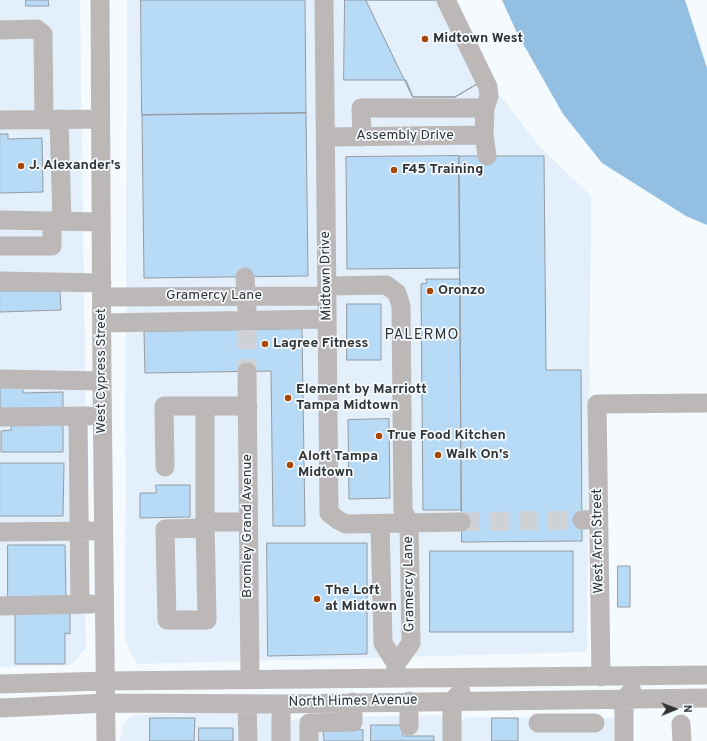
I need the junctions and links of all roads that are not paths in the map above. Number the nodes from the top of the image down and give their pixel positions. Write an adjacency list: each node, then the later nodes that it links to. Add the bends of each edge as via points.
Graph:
1 (100, 0): 7 (street, West Cypress Street)
2 (324, 0): 10 (street, Midtown Drive)
3 (446, 0): 5 (street, via 488,87 489,96)
4 (0, 30): 6 (street, via 37,29 42,34)
5 (484, 108): 9 (street); 11 (street, via 361,108)
6 (52, 119): 7 (street); 8 (street); 14 (street)
7 (100, 119): 15 (street, West Cypress Street)
8 (0, 120)
9 (484, 135): 11 (street, Assembly Drive); 12 (street)
10 (325, 137): 11 (street, Assembly Drive); 20 (street, Midtown Drive)
11 (362, 137)
12 (488, 156)
13 (0, 220): 14 (street)
14 (57, 221): 15 (street); 16 (street, via 52,246)
15 (101, 222): 19 (street, West Cypress Street)
16 (0, 246)
17 (245, 277): 21 (street)
18 (0, 281): 19 (street, Gramercy Lane)
19 (102, 290): 21 (street, Gramercy Lane); 23 (street, West Cypress Street)
20 (327, 291): 21 (street, Gramercy Lane); 22 (street, Midtown Drive); 37 (street, Gramercy Lane, via 386,285 396,293 402,306 403,510)
21 (247, 296): 24 (street)
22 (327, 320): 24 (street, Gramercy Lane); 38 (street, Midtown Drive, via 329,513 346,524)
23 (102, 323): 24 (street, Gramercy Lane); 27 (street, West Cypress Street)
24 (247, 325)
25 (247, 372): 30 (street, Bromley Grand Avenue)
26 (0, 378): 27 (street)
27 (102, 381): 31 (street, West Cypress Street)
28 (707, 403): 48 (street, West Arch Street, via 597,404 590,520)
29 (205, 406): 30 (street); 34 (street, via 164,406); 39 (street)
30 (248, 406): 35 (street, Bromley Grand Avenue)
31 (103, 415): 32 (street); 41 (street, West Cypress Street)
32 (78, 416): 33 (street); 40 (street)
33 (0, 417)
34 (165, 466)
35 (248, 522): 39 (street); 49 (street, Bromley Grand Avenue)
36 (462, 522): 37 (street, Midtown Drive)
37 (409, 523): 38 (street, Midtown Drive); 46 (street, Gramercy Lane, via 411,643)
38 (380, 524): 46 (street, Gramercy Lane, via 383,643)
39 (205, 525): 39 (street, via 207,620 167,620 165,529)
40 (78, 531): 41 (street); 42 (street); 43 (street)
41 (104, 531): 44 (street, West Cypress Street)
42 (0, 532)
43 (80, 604): 44 (street); 45 (street)
44 (105, 604): 50 (street, West Cypress Street)
45 (0, 606)
46 (396, 671): 48 (street, North Himes Avenue); 49 (street, North Himes Avenue); 56 (street, Gramercy Lane)
47 (707, 675): 48 (street, North Himes Avenue)
48 (601, 677): 57 (street, via 583,687 461,692)
49 (250, 680): 50 (street, North Himes Avenue)
50 (106, 681): 51 (street, North Himes Avenue); 59 (street, West Cypress Street)
51 (0, 684)
52 (707, 686): 54 (street, via 646,687 630,692)
53 (707, 698): 54 (street, North Himes Avenue)
54 (624, 699): 55 (street, North Himes Avenue); 72 (street)
55 (572, 700): 57 (street, North Himes Avenue); 64 (street)
56 (403, 701): 57 (street, North Himes Avenue); 58 (street, North Himes Avenue); 66 (street, Gramercy Lane)
57 (452, 701): 71 (street)
58 (353, 702): 61 (street, North Himes Avenue); 70 (street, via 353,722 309,723)
59 (106, 703): 60 (street, North Himes Avenue); 62 (street, North Himes Avenue); 67 (street, West Cypress Street)
60 (247, 704): 61 (street, North Himes Avenue); 68 (street)
61 (282, 704): 69 (street)
62 (0, 708)
63 (538, 723): 64 (street)
64 (572, 723): 65 (street)
65 (595, 723)
66 (408, 726)
67 (106, 741)
68 (248, 741)
69 (282, 741)
70 (310, 741)
71 (452, 741)
72 (624, 741)

